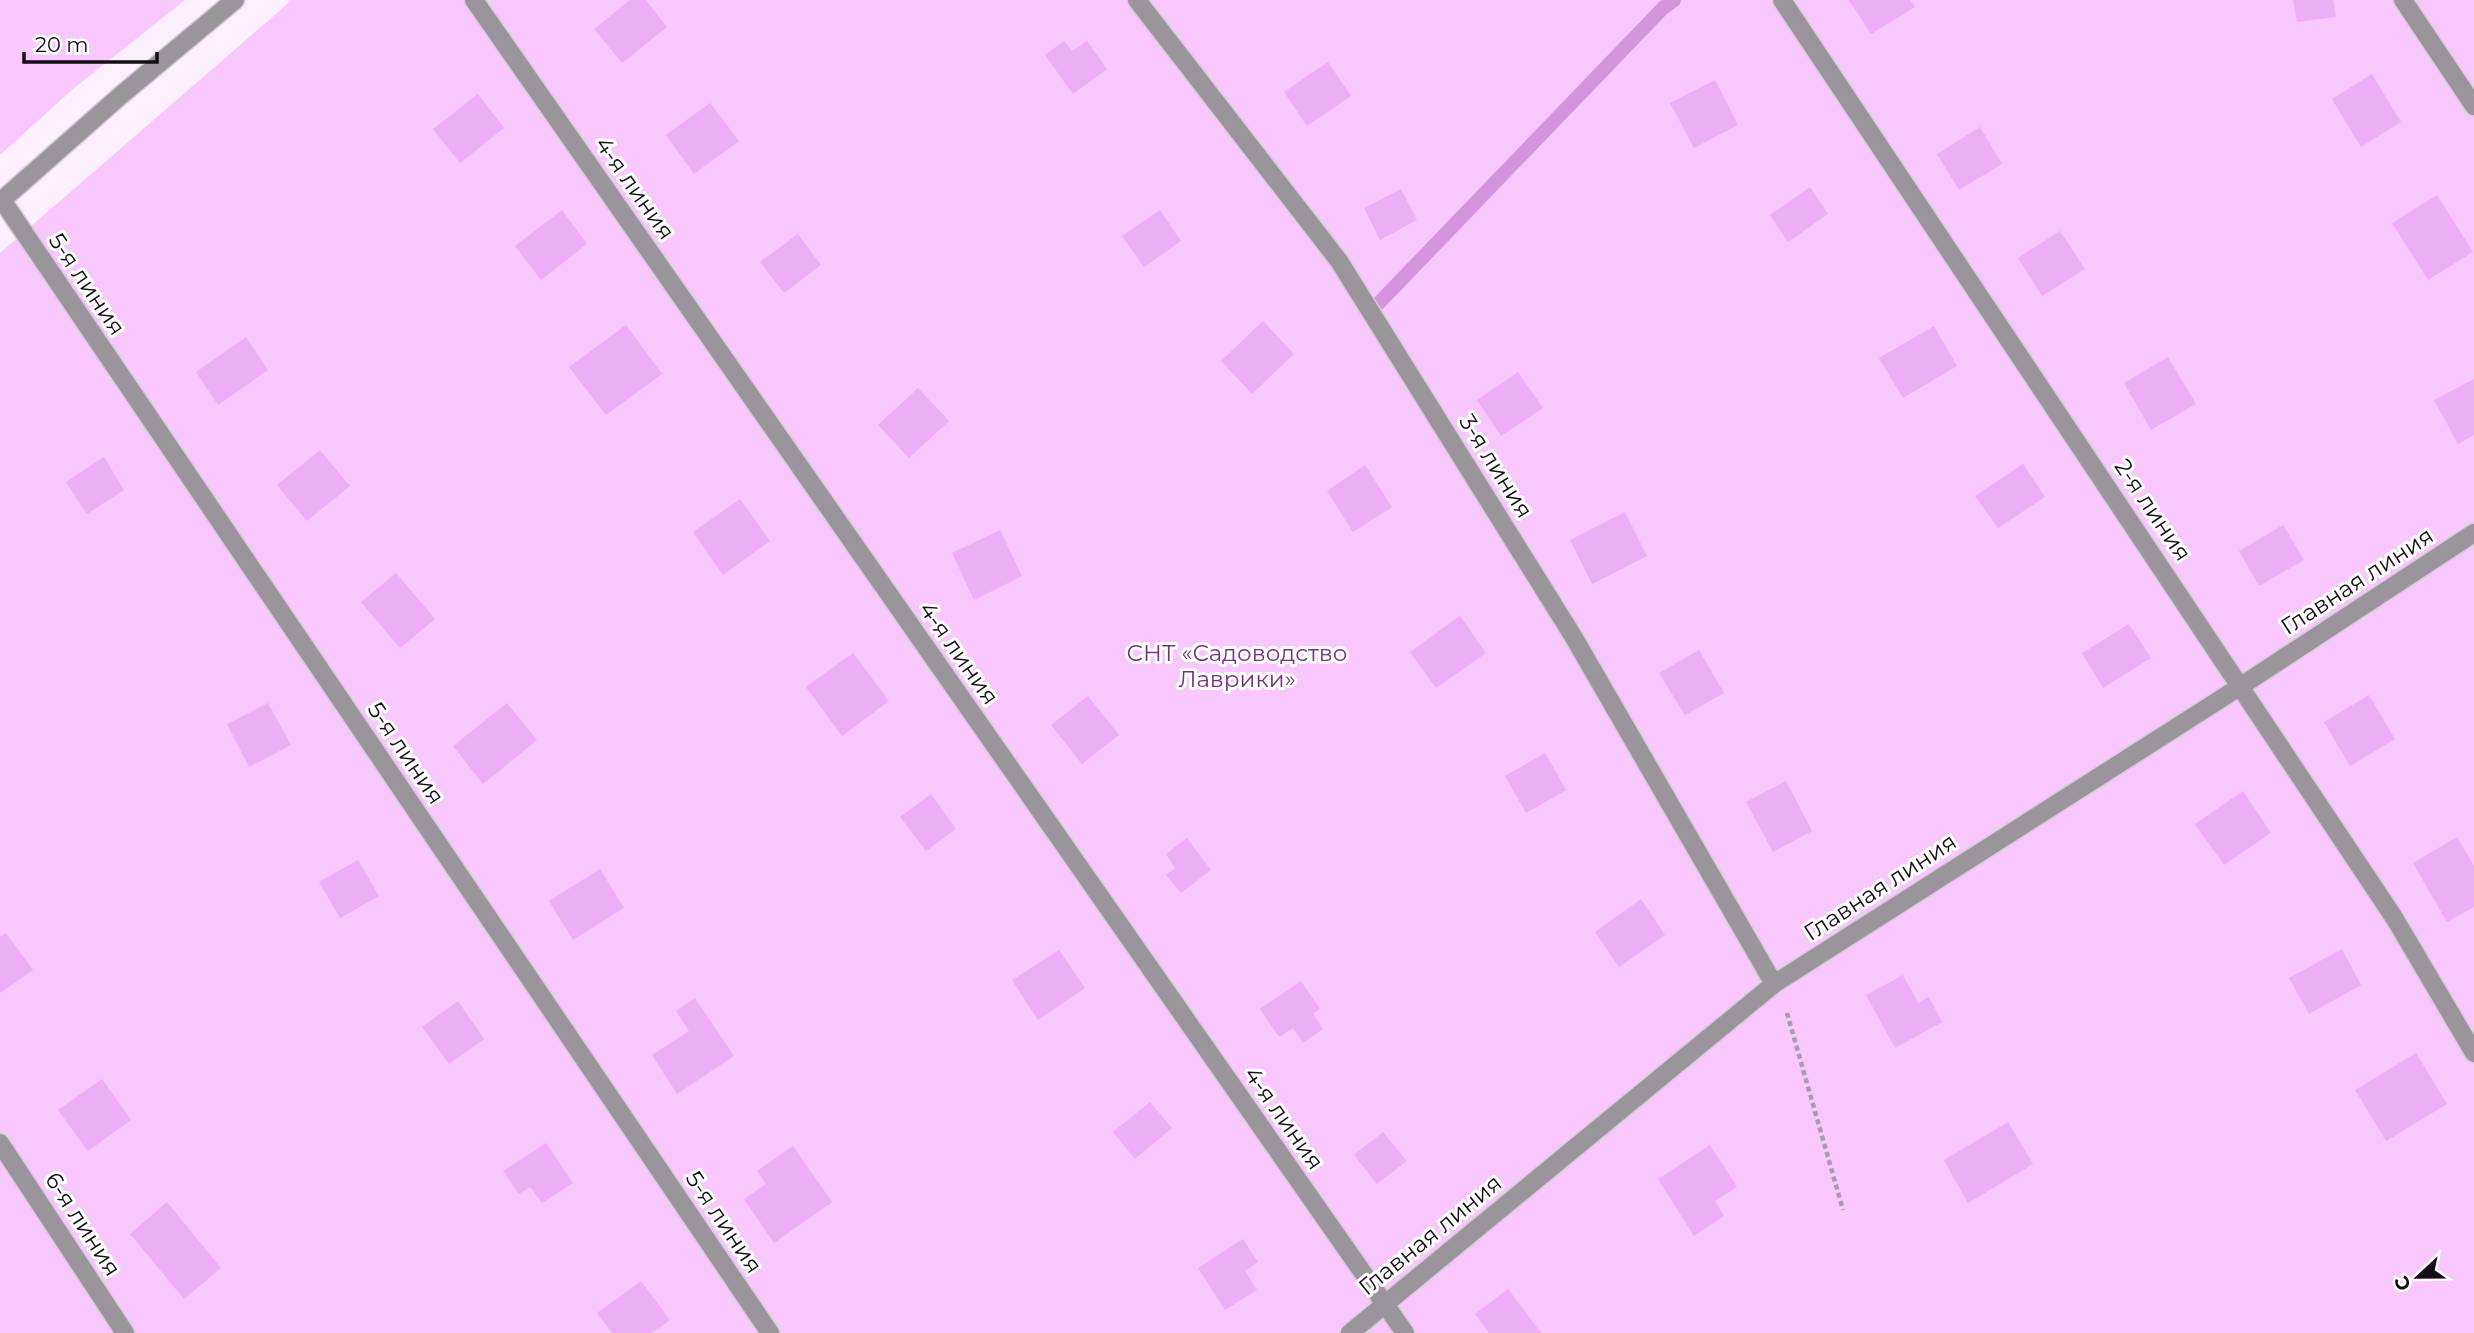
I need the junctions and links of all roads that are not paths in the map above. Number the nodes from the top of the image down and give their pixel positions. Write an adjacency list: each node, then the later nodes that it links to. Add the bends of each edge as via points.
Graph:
1 (236, 0): 7 (street)
2 (474, 0): 13 (street, 4-я линия)
3 (1137, 0): 10 (street, 3-я линия, via 1339,261 1573,636)
4 (1782, 0): 9 (street, 2-я линия)
5 (2403, 0): 6 (street)
6 (2474, 106)
7 (1, 201): 15 (street, 5-я линия)
8 (2474, 533): 9 (street, Главная линия)
9 (2241, 686): 10 (street, Главная линия); 11 (street, 2-я линия, via 2395,919)
10 (1774, 984): 13 (street, Главная линия)
11 (2474, 1053)
12 (0, 1143): 14 (street, 6-я линия)
13 (1385, 1304): 16 (street, Главная линия); 17 (street, 4-я линия)
14 (125, 1333)
15 (770, 1333)
16 (1350, 1333)
17 (1405, 1333)

